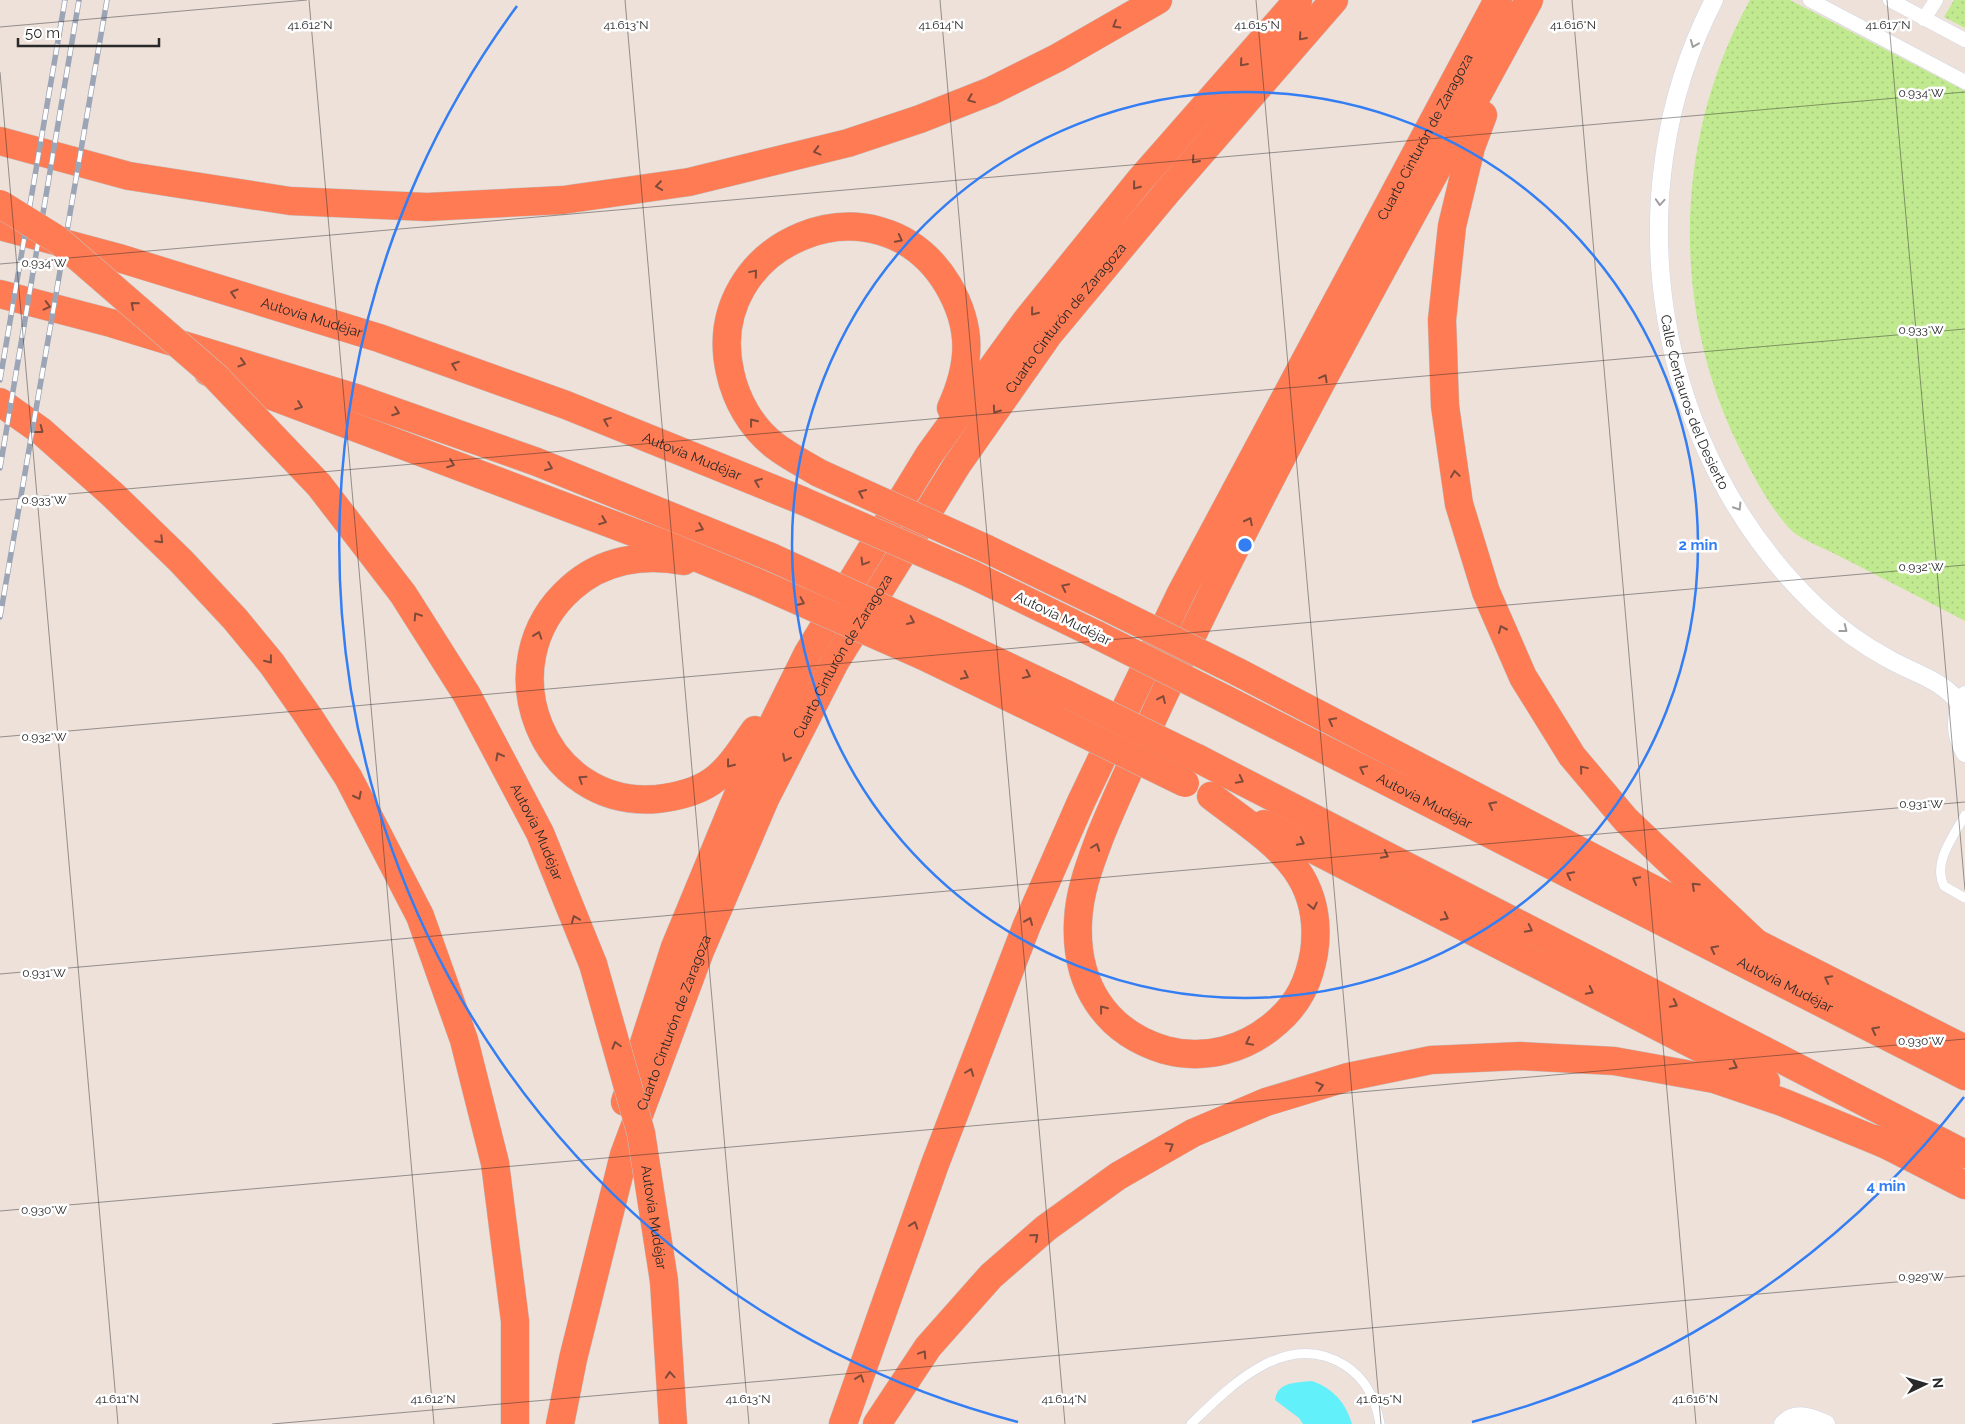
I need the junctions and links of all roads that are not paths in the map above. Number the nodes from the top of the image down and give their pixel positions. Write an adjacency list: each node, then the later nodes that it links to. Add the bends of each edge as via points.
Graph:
1 (1158, 0): 13 (highway, one-way to 13, via 1057,58 991,91 920,119 848,143 689,182 562,200 427,207 290,201 129,176)
2 (1298, 0): 19 (highway, one-way to 19, via 1140,180 1026,321)
3 (1334, 0): 33 (highway, Cuarto Cinturón de Zaragoza, one-way to 33, via 1049,334 957,465 836,662 765,799 700,951 624,1155)
4 (1498, 0): 38 (highway, Cuarto Cinturón de Zaragoza, one-way to 4, via 942,1146 1027,924 1081,802 1181,593)
5 (1714, 0): 22 (street, Calle Centauros del Desierto, one-way to 22, via 1680,80 1662,163 1659,263 1665,313 1680,383 1710,458 1728,492 1758,540 1790,579 1847,632 1887,658)
6 (1810, 0): 12 (street)
7 (1890, 0): 10 (street)
8 (1936, 0): 10 (street)
9 (1524, 10): 24 (highway, one-way to 9, via 1272,843 1304,879 1313,902 1316,923 1312,965 1293,1007 1260,1036 1214,1053 1172,1052 1138,1039 1110,1017 1090,992 1078,948 1078,921 1081,894 1092,859 1112,808 1213,590); 27 (highway, one-way to 9, via 1626,820 1572,756 1524,677 1486,592 1459,504 1445,406 1442,320 1452,226 1471,147)
10 (1924, 19): 11 (street)
11 (1965, 40)
12 (1965, 82)
13 (0, 141)
14 (0, 204): 37 (highway, Autovía Mudéjar, one-way to 14, bridge, via 664,1281 641,1133 593,964 540,833 467,695 402,594 319,485 215,376 58,240)
15 (0, 226): 29 (highway, Autovía Mudéjar, one-way to 15, bridge, via 1097,635 971,574 803,501 566,404 379,338 119,258)
16 (0, 294): 17 (highway, one-way to 17)
17 (111, 323): 20 (highway, one-way to 20, via 162,355); 31 (highway, one-way to 31, bridge, via 356,398 537,462 771,557 1197,758)
18 (0, 402): 35 (highway, one-way to 35, via 41,431 112,494 188,568 272,664 348,776 420,916 464,1040 495,1163 515,1321)
19 (929, 454): 21 (highway, one-way to 21); 27 (highway, one-way to 19, bridge, via 1238,672 986,549 819,473 774,445 742,407 727,360 727,338 740,291 779,247 824,228 870,228 916,249 941,274 961,313 967,353 955,398)
20 (723, 568): 21 (highway, one-way to 20, via 726,770 691,792 650,800 608,793 578,776 562,762 539,726 528,677 538,631 560,597 579,580 622,560 676,559); 24 (highway, one-way to 24, bridge, via 921,655)
21 (808, 653): 33 (highway, via 740,790 674,947 609,1152)
22 (1963, 699): 23 (street, via 1957,732)
23 (1965, 753)
24 (1211, 796): 30 (highway, one-way to 30)
25 (1965, 814): 26 (lane, via 1943,856 1940,873 1944,886)
26 (1965, 898)
27 (1756, 943): 28 (highway, one-way to 27)
28 (1965, 1048)
29 (1965, 1076)
30 (1892, 1147): 32 (highway); 39 (highway, one-way to 30, via 928,1347 991,1276 1046,1228 1118,1176 1193,1133 1266,1102 1348,1077 1431,1060 1520,1056 1614,1060 1714,1079 1782,1102)
31 (1965, 1154)
32 (1965, 1185)
33 (573, 1359): 36 (highway, Cuarto Cinturón de Zaragoza)
34 (1785, 1421): 42 (street, via 1806,1416)
35 (515, 1424)
36 (560, 1424)
37 (674, 1424)
38 (843, 1424)
39 (877, 1424)
40 (1191, 1424): 41 (lane, via 1246,1376 1276,1359 1303,1353 1336,1360 1363,1381 1372,1396)
41 (1380, 1424)
42 (1826, 1424)

